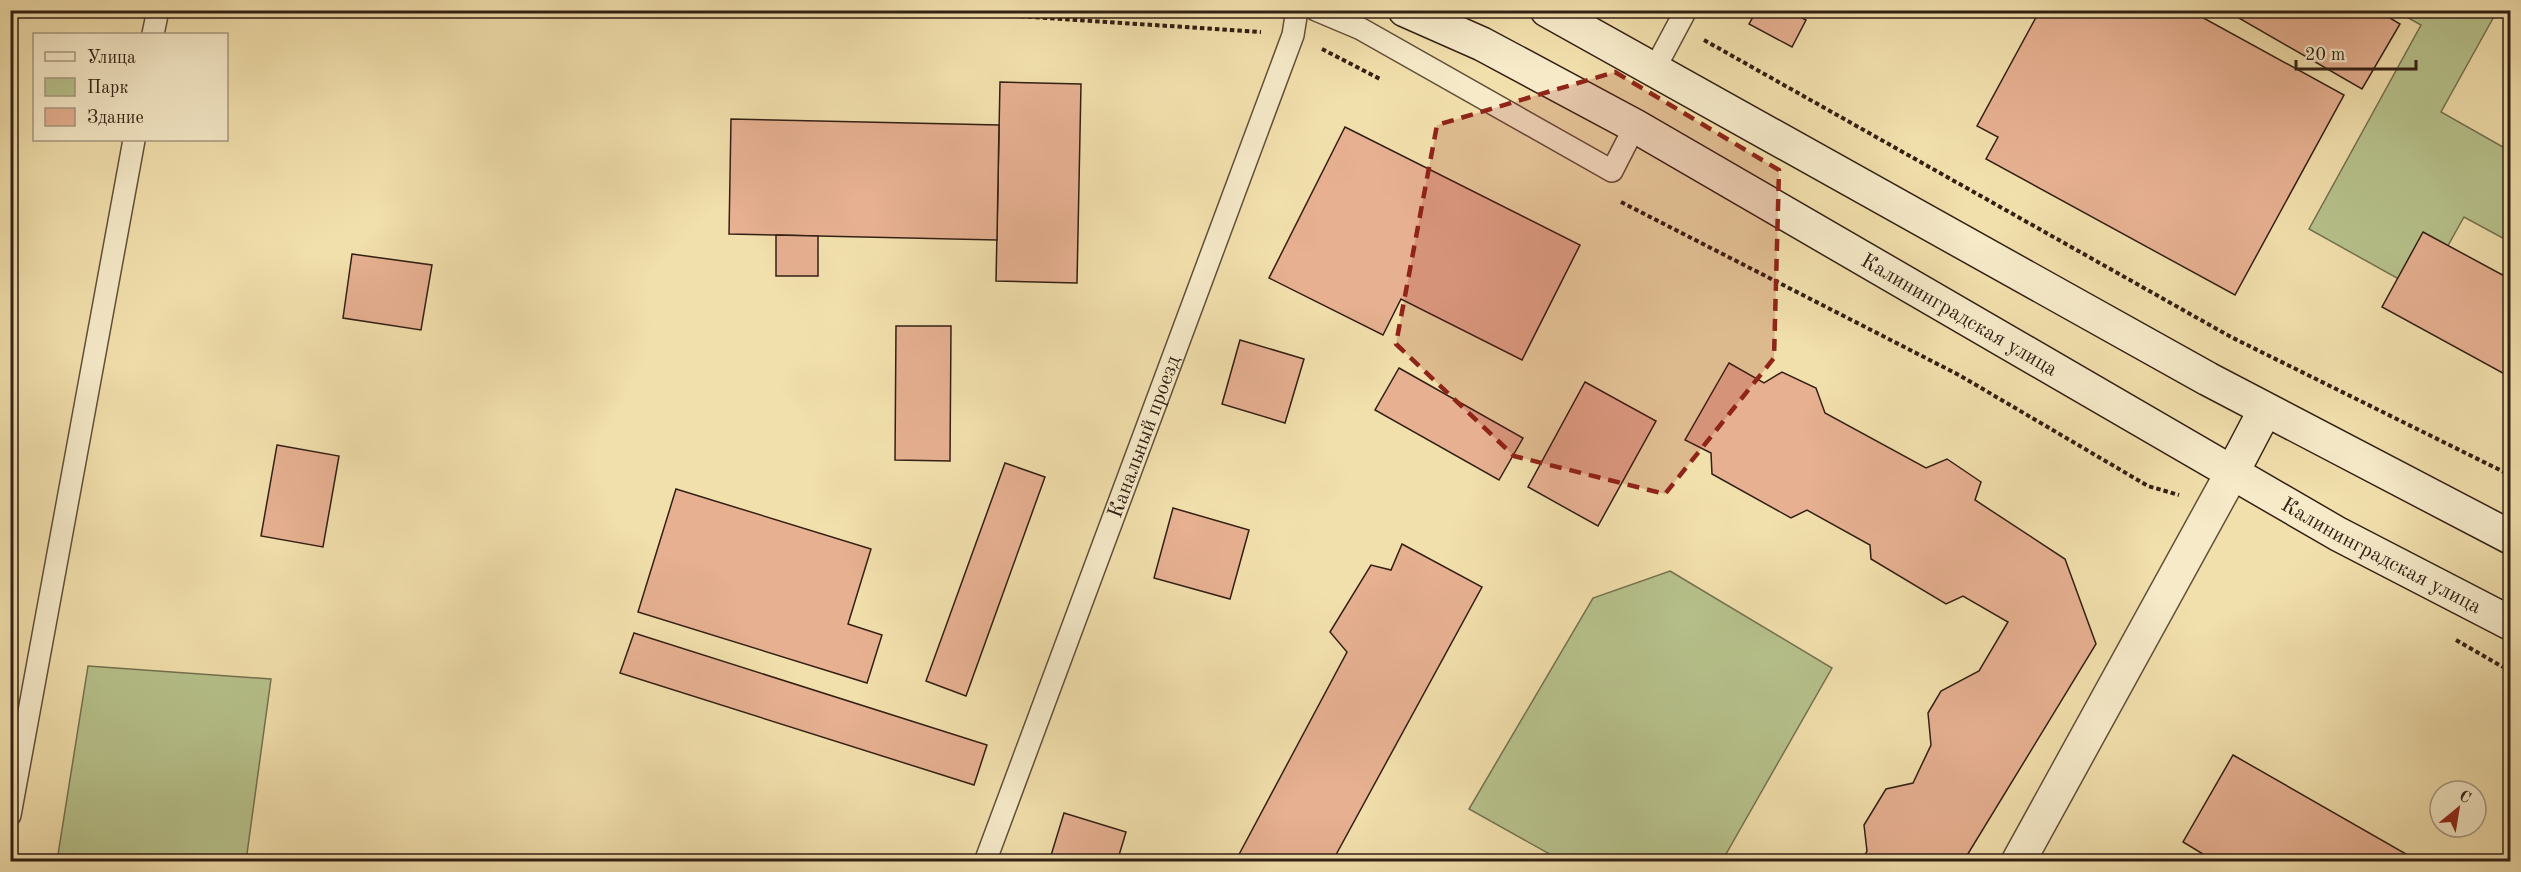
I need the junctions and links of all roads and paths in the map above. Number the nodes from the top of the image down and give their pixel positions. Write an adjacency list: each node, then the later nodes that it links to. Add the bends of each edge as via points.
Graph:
1 (158, 10): 8 (lane)
2 (923, 10): 9 (path)
3 (1297, 10): 9 (lane, Канальный проезд)
4 (1316, 10): 12 (lane, via 1361,29 1612,171)
5 (1405, 10): 12 (main road, Калининградская улица, via 1482,44)
6 (1547, 10): 10 (main road)
7 (1682, 18): 10 (lane); 17 (path, via 2231,337)
8 (153, 33)
9 (1293, 34): 11 (path); 22 (lane, Канальный проезд)
10 (1654, 70): 15 (main road)
11 (1388, 83)
12 (1635, 126): 16 (main road, Калининградская улица)
13 (134, 141): 21 (lane)
14 (1620, 202): 18 (path, via 1959,375)
15 (2265, 410): 16 (main road); 19 (main road)
16 (2232, 472): 20 (main road, Калининградская улица, via 2338,534); 23 (main road)
17 (2511, 475)
18 (2148, 486)
19 (2511, 537)
20 (2511, 623)
21 (10, 815)
22 (986, 861)
23 (2018, 861)

